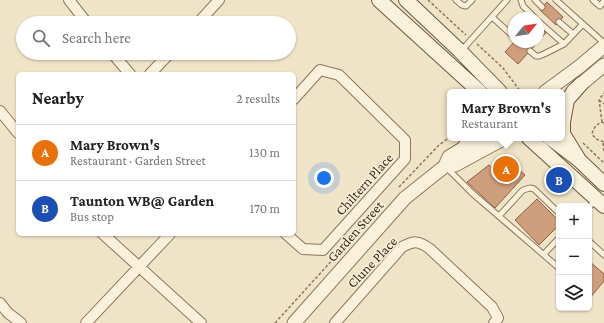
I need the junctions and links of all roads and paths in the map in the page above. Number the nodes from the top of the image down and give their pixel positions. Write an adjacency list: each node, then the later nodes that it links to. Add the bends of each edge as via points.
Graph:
1 (69, 0): 16 (street)
2 (219, 0): 17 (street)
3 (379, 0): 36 (main road)
4 (406, 0): 29 (main road)
5 (428, 0): 24 (path)
6 (456, 0): 7 (lane, via 466,6)
7 (472, 0)
8 (507, 0): 18 (lane)
9 (521, 0): 15 (lane)
10 (535, 0): 14 (lane)
11 (556, 0): 20 (lane)
12 (593, 0): 13 (lane, via 600,6)
13 (604, 1)
14 (542, 7)
15 (529, 12)
16 (82, 16)
17 (204, 16)
18 (492, 17): 22 (lane); 29 (lane)
19 (559, 22): 23 (lane)
20 (583, 24): 23 (lane); 26 (lane)
21 (544, 26): 25 (lane)
22 (508, 32)
23 (573, 34): 25 (lane)
24 (468, 36)
25 (564, 44): 28 (lane, via 540,56)
26 (604, 44): 39 (street)
27 (478, 46): 38 (path, via 503,68)
28 (530, 51)
29 (460, 52): 37 (main road)
30 (118, 60): 33 (street)
31 (163, 60): 34 (street)
32 (604, 66): 35 (street)
33 (128, 72)
34 (152, 72)
35 (581, 84): 42 (street); 46 (main road, via 567,100)
36 (475, 89)
37 (497, 89)
38 (519, 89)
39 (549, 89)
40 (604, 93): 43 (path)
41 (296, 97): 71 (street, Chiltern Place, via 320,70 339,75 405,140 405,159 323,250 303,249)
42 (565, 97)
43 (599, 100): 44 (path); 47 (path)
44 (604, 104)
45 (0, 111): 48 (street)
46 (565, 111)
47 (603, 122): 50 (path, via 593,128)
48 (16, 131)
49 (589, 133): 50 (path)
50 (592, 134): 57 (path)
51 (565, 137): 60 (main road)
52 (447, 139): 64 (path)
53 (580, 140): 61 (path)
54 (500, 141): 62 (street, Garden Street, via 455,165)
55 (531, 141): 65 (main road)
56 (554, 141): 60 (main road)
57 (604, 142): 59 (path)
58 (468, 143): 62 (street, Garden Street, via 449,157)
59 (604, 153)
60 (579, 160): 63 (main road)
61 (604, 163)
62 (445, 166): 68 (lane); 83 (street, Garden Street, via 405,198)
63 (604, 184)
64 (397, 190)
65 (596, 204)
66 (556, 210): 68 (lane, via 530,188 522,190)
67 (376, 212): 82 (path)
68 (499, 216): 74 (lane)
69 (105, 236): 77 (street)
70 (168, 236): 77 (street)
71 (288, 236)
72 (558, 239): 74 (lane)
73 (592, 244): 75 (lane)
74 (544, 254): 76 (lane)
75 (604, 255)
76 (556, 265)
77 (140, 267): 80 (street); 81 (street)
78 (0, 303): 79 (street)
79 (21, 323)
80 (86, 323)
81 (201, 323)
82 (275, 323)
83 (294, 323)
84 (335, 323): 85 (street, Clune Place, via 402,247 417,242 430,249 492,307 498,318)
85 (494, 323)

